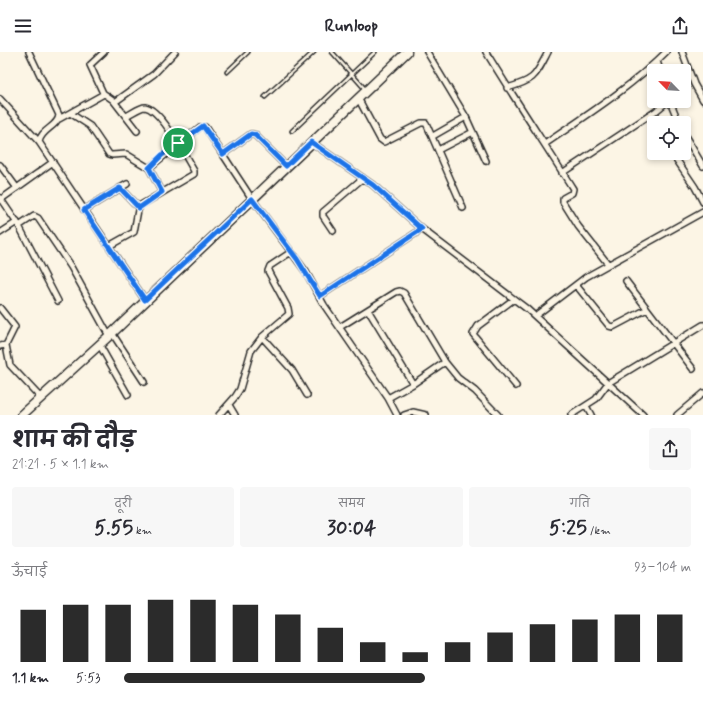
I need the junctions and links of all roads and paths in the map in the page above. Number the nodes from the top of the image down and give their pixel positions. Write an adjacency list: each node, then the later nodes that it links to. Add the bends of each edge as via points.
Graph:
1 (29, 52): 34 (street)
2 (104, 52): 24 (street, via 90,65)
3 (175, 52): 29 (street, via 154,74)
4 (248, 52): 19 (lane)
5 (314, 52): 25 (lane)
6 (332, 52): 20 (lane)
7 (375, 52): 20 (lane)
8 (407, 52): 23 (main road)
9 (427, 52): 33 (street)
10 (486, 52): 22 (street)
11 (548, 52): 22 (street, via 533,79)
12 (657, 52): 15 (street)
13 (666, 52): 15 (street)
14 (682, 52): 18 (street)
15 (661, 57): 16 (street)
16 (657, 61): 17 (street); 42 (street, via 621,92)
17 (658, 64)
18 (686, 64)
19 (227, 72)
20 (352, 74): 23 (lane); 36 (lane)
21 (691, 77): 28 (street)
22 (507, 88): 42 (street)
23 (366, 91): 26 (main road)
24 (103, 92): 29 (street); 31 (street, via 100,97)
25 (264, 97)
26 (358, 98): 38 (street, via 382,141 387,142 423,122 429,126); 40 (main road)
27 (0, 99): 39 (street)
28 (703, 100)
29 (115, 102): 32 (street)
30 (660, 108): 53 (street)
31 (70, 113): 34 (street); 52 (street, via 90,126 109,154 126,154)
32 (126, 116): 35 (street); 41 (street, via 143,107 149,109 168,127)
33 (466, 117): 37 (street); 38 (street)
34 (59, 119): 39 (street, via 41,135)
35 (137, 131)
36 (292, 131)
37 (473, 132): 44 (street); 47 (street)
38 (433, 136): 44 (street)
39 (39, 142): 48 (street)
40 (311, 142): 50 (main road); 54 (street)
41 (178, 143): 45 (street, via 203,126); 52 (street); 58 (street, via 194,174)
42 (545, 144): 53 (street)
43 (691, 146): 51 (street)
44 (438, 150): 63 (street)
45 (223, 154): 50 (street, via 251,134); 59 (street)
46 (676, 160): 61 (street)
47 (486, 161)
48 (53, 162): 56 (street); 64 (street)
49 (0, 166): 56 (street)
50 (286, 166): 59 (main road)
51 (703, 166)
52 (149, 168): 58 (street)
53 (562, 173): 72 (street, via 574,192 563,198 563,202)
54 (363, 178): 67 (street); 68 (street, via 323,212)
55 (127, 184): 57 (street)
56 (17, 188): 60 (street)
57 (120, 188): 62 (street); 64 (street)
58 (162, 192): 62 (street)
59 (252, 199): 71 (street); 76 (main road)
60 (0, 200): 66 (street)
61 (703, 202)
62 (139, 208): 70 (street, via 134,232)
63 (463, 208)
64 (84, 210): 70 (street)
65 (703, 212): 72 (street)
66 (18, 224): 69 (street); 78 (street); 85 (street, via 34,216 38,218 71,267)
67 (422, 229): 75 (street); 77 (street)
68 (333, 231)
69 (0, 233)
70 (109, 246): 76 (street)
71 (291, 252): 75 (street); 86 (street, via 270,266 268,271 289,314)
72 (608, 264): 74 (street)
73 (626, 281): 80 (street)
74 (576, 285): 80 (street, via 609,326 613,327); 82 (street)
75 (320, 296): 84 (street)
76 (145, 300): 85 (main road)
77 (514, 300): 82 (street); 95 (street, via 478,326 473,334)
78 (58, 301)
79 (0, 308): 89 (street, via 15,327)
80 (647, 309): 87 (street)
81 (368, 310): 84 (street); 90 (street, via 396,292 404,293); 94 (street)
82 (535, 316): 93 (street)
83 (703, 325): 87 (street)
84 (340, 327): 100 (street)
85 (110, 334): 88 (main road); 92 (street)
86 (262, 338): 98 (street, via 292,370); 101 (street, via 251,351 240,389)
87 (673, 343): 91 (street); 93 (street)
88 (99, 344): 97 (street); 99 (main road)
89 (3, 345): 99 (street, via 11,369)
90 (445, 362): 94 (street); 109 (street, via 458,378 475,391)
91 (693, 369)
92 (144, 382)
93 (608, 383): 102 (street, via 596,399); 112 (street)
94 (413, 384): 100 (street)
95 (516, 386)
96 (703, 393): 113 (street)
97 (128, 395)
98 (307, 395)
99 (40, 398): 103 (main road)
100 (388, 398): 106 (street)
101 (229, 405): 104 (street); 105 (street)
102 (586, 406): 110 (street); 111 (street)
103 (22, 415)
104 (219, 415)
105 (235, 415)
106 (397, 415)
107 (404, 415): 108 (street, via 413,412)
108 (426, 415)
109 (498, 415)
110 (572, 415)
111 (591, 415)
112 (642, 415)
113 (677, 415)

